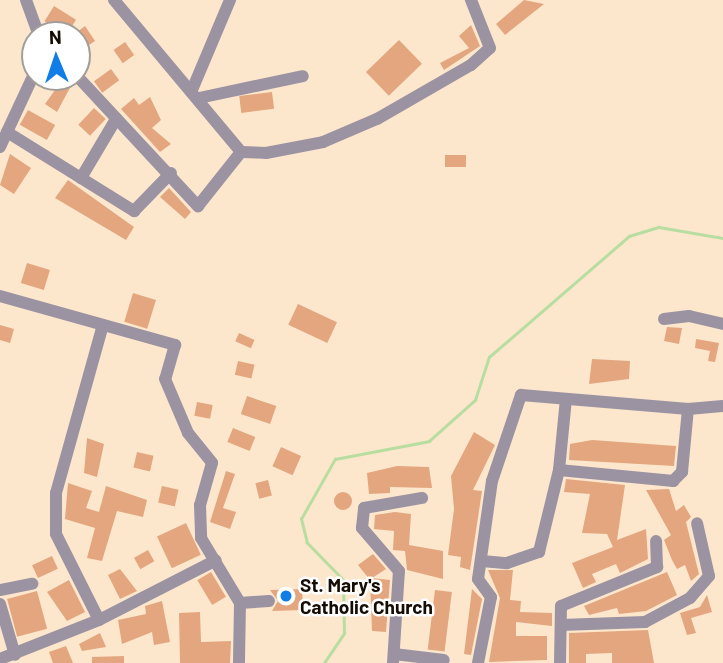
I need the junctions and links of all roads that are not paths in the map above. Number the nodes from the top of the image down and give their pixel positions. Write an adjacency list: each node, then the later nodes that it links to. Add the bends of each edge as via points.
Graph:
1 (26, 0): 5 (street)
2 (114, 0): 9 (street)
3 (230, 0): 9 (street)
4 (471, 0): 13 (street, via 490,48 471,65 323,142)
5 (34, 21)
6 (303, 76): 9 (street)
7 (26, 91): 11 (street)
8 (91, 91): 10 (street)
9 (195, 94): 13 (street)
10 (116, 118): 14 (street); 15 (street)
11 (7, 132): 12 (street); 15 (street)
12 (0, 147)
13 (241, 152): 14 (street, via 198,206)
14 (171, 173): 15 (street, via 134,211)
15 (81, 178)
16 (0, 296): 19 (street)
17 (664, 319): 18 (street, via 689,316)
18 (723, 324)
19 (103, 325): 27 (street, via 175,345 165,379 188,433 212,463 200,505 201,538); 34 (street, via 56,493 56,534)
20 (566, 399): 22 (street); 23 (street); 28 (street, via 521,395 517,400 492,481)
21 (723, 406): 22 (street)
22 (688, 409): 23 (street, via 682,472 673,481)
23 (559, 470): 28 (street, via 539,552 507,564)
24 (422, 498): 38 (street, via 364,508 362,528 399,571)
25 (697, 523): 35 (street, via 709,576 690,598 645,622)
26 (656, 541): 35 (street, via 657,567 571,599 561,606)
27 (216, 560): 32 (street); 34 (street)
28 (482, 561): 41 (street, via 478,579 491,597)
29 (32, 583): 30 (street)
30 (0, 590)
31 (269, 601): 32 (street)
32 (240, 603): 40 (street)
33 (0, 604): 36 (street)
34 (99, 620): 36 (street)
35 (561, 625): 42 (street)
36 (15, 655): 37 (street)
37 (0, 659)
38 (394, 659): 39 (street)
39 (444, 660)
40 (239, 663)
41 (478, 663)
42 (559, 663)

